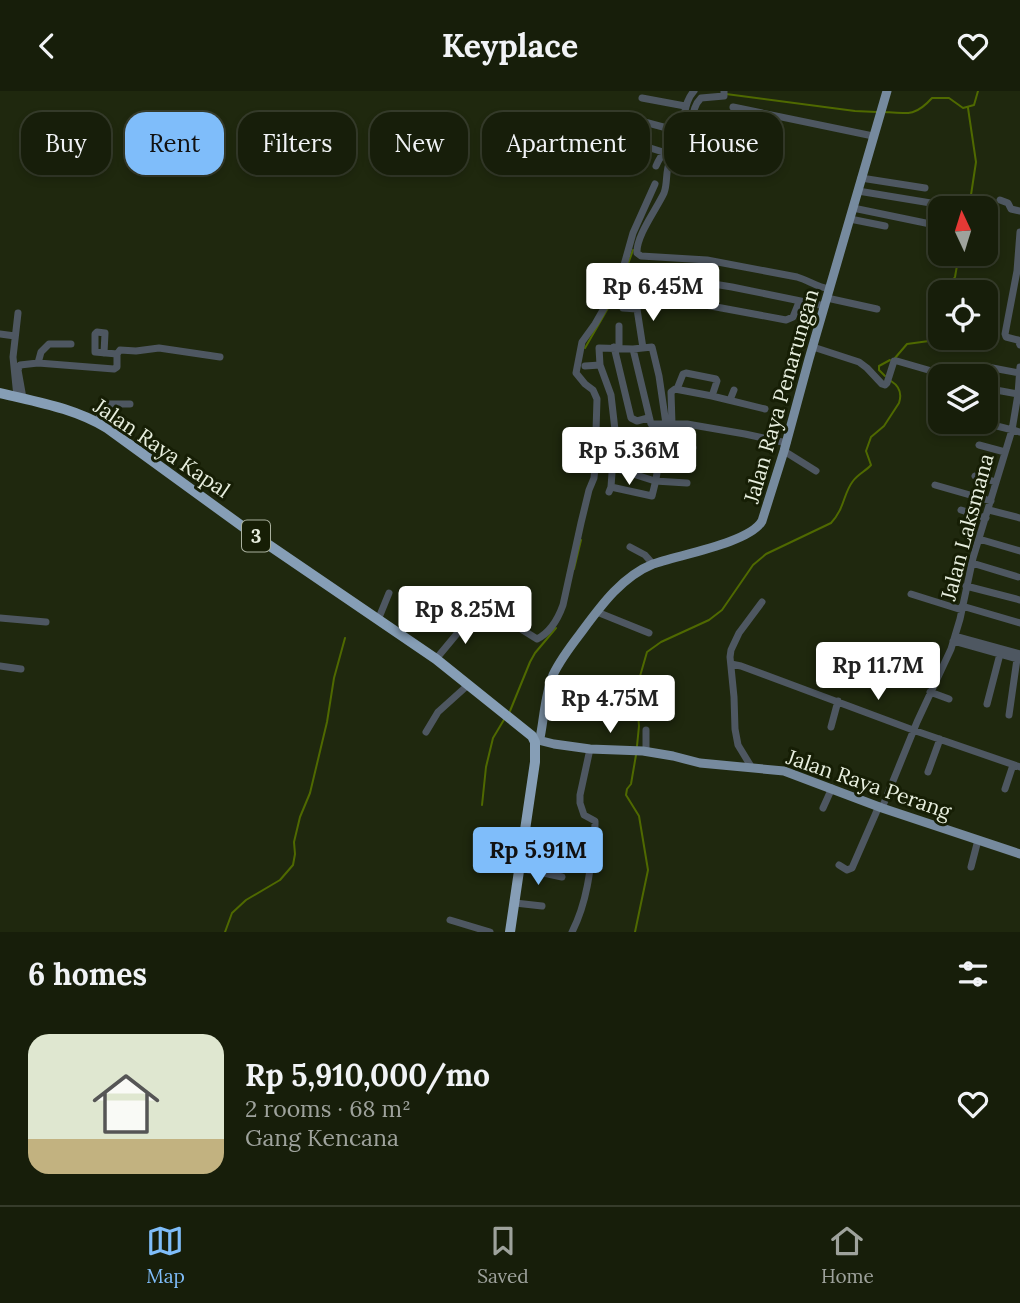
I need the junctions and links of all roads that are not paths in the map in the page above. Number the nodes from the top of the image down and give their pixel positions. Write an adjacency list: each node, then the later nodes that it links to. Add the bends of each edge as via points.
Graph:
1 (694, 91): 5 (street)
2 (887, 91): 8 (main road, Jalan Raya Penarungan)
3 (724, 93): 22 (street, via 698,101 689,134 668,165 665,190)
4 (642, 99): 5 (street)
5 (685, 106): 7 (street)
6 (733, 107): 8 (street)
7 (683, 112)
8 (873, 136): 12 (main road, Jalan Raya Penarungan)
9 (650, 148): 10 (street)
10 (663, 152): 11 (street)
11 (656, 166)
12 (861, 178): 14 (street); 15 (main road, Jalan Raya Penarungan)
13 (655, 184): 20 (street)
14 (925, 188)
15 (858, 191): 17 (street); 18 (main road, Jalan Raya Penarungan)
16 (1000, 200): 19 (street)
17 (928, 203)
18 (853, 208): 21 (main road, Jalan Raya Penarungan); 23 (street)
19 (1020, 211)
20 (639, 219): 22 (street); 115 (street, via 615,289 582,342 577,363 576,373 597,399 595,468 559,616 537,639 475,612)
21 (850, 219): 24 (street); 28 (main road, Jalan Raya Penarungan)
22 (648, 223): 28 (street, via 636,251 640,256 684,257 797,277 816,286)
23 (928, 224)
24 (886, 226)
25 (1020, 232): 26 (street)
26 (1019, 254): 39 (street, via 1005,334)
27 (664, 276): 30 (street)
28 (827, 298): 30 (street); 34 (street); 41 (main road, Jalan Raya Penarungan)
29 (638, 300): 33 (street)
30 (799, 302): 31 (street, via 793,317 786,320)
31 (700, 304)
32 (622, 309): 33 (street)
33 (637, 309): 43 (street)
34 (877, 309)
35 (18, 313): 38 (street)
36 (619, 326): 42 (street)
37 (0, 334): 38 (street)
38 (15, 336): 61 (street, via 13,357)
39 (1019, 342)
40 (71, 344): 48 (street, via 49,344 40,352)
41 (813, 347): 53 (street, via 859,362 885,385 894,361); 76 (main road, Jalan Raya Penarungan)
42 (617, 348): 44 (street); 49 (street, via 599,348); 66 (street, via 631,418)
43 (643, 348): 44 (street); 69 (street, via 653,349)
44 (633, 349): 66 (street)
45 (104, 353): 46 (street)
46 (117, 354): 47 (street, via 155,348); 48 (street, via 114,369)
47 (220, 357)
48 (38, 363): 61 (street, via 20,365)
49 (600, 365): 50 (street); 71 (street, via 611,395)
50 (585, 366)
51 (1020, 367): 54 (street, Jalan Laksmana)
52 (998, 369): 54 (street)
53 (928, 370)
54 (1019, 373): 59 (street, Jalan Laksmana)
55 (677, 389): 60 (street); 60 (street, via 686,373 716,379); 69 (street, via 671,393)
56 (734, 390): 62 (street)
57 (998, 390): 59 (street)
58 (1, 394): 61 (highway, Jalan Raya Kapal / 3)
59 (1018, 394): 65 (street, Jalan Laksmana)
60 (712, 396): 62 (street)
61 (20, 397): 67 (highway, Jalan Raya Kapal / 3)
62 (730, 400): 64 (street)
63 (130, 404): 67 (street, via 106,404)
64 (765, 409)
65 (1018, 412): 72 (street, Jalan Laksmana)
66 (648, 418): 68 (street)
67 (97, 422): 108 (highway, Jalan Raya Kapal / 3)
68 (657, 424): 69 (street); 73 (street)
69 (669, 424): 76 (street, via 768,439)
70 (998, 426): 72 (street)
71 (615, 430): 73 (street); 77 (street)
72 (1016, 431): 78 (street, Jalan Laksmana)
73 (659, 442): 75 (street); 79 (street)
74 (979, 445): 78 (street)
75 (693, 448)
76 (785, 448): 82 (street); 98 (main road, Jalan Raya Penarungan, via 756,529)
77 (613, 450): 79 (street); 81 (street)
78 (1005, 451): 86 (street, Jalan Laksmana)
79 (658, 461): 80 (street); 84 (street)
80 (692, 466)
81 (611, 467): 84 (street); 84 (street, via 610,489 650,496)
82 (816, 471)
83 (975, 476): 86 (street)
84 (655, 481): 85 (street)
85 (673, 482): 87 (street); 89 (street)
86 (996, 482): 90 (street, Jalan Laksmana)
87 (688, 483)
88 (935, 485): 90 (street)
89 (671, 491)
90 (990, 505): 92 (street, Jalan Laksmana); 93 (street)
91 (961, 510): 92 (street)
92 (986, 518): 94 (street, Jalan Laksmana)
93 (1020, 518)
94 (979, 539): 96 (street); 97 (street, Jalan Laksmana)
95 (629, 547): 98 (street)
96 (1020, 551)
97 (972, 563): 99 (street); 100 (street, Jalan Laksmana)
98 (653, 564): 106 (main road, Jalan Raya Penarungan, via 630,577)
99 (1018, 577)
100 (966, 586): 103 (street); 105 (street, Jalan Laksmana)
101 (389, 593): 108 (street)
102 (911, 594): 105 (street)
103 (1020, 600)
104 (762, 602): 116 (street, via 738,632)
105 (962, 608): 110 (street); 112 (street, Jalan Laksmana)
106 (597, 612): 111 (street); 130 (main road, Jalan Raya Penarungan, via 552,676)
107 (0, 618): 109 (street)
108 (378, 620): 115 (highway, Jalan Raya Kapal / 3)
109 (46, 622)
110 (1020, 623)
111 (649, 633)
112 (954, 639): 113 (street); 114 (street); 120 (street, Jalan Laksmana)
113 (1000, 654): 114 (street); 123 (street)
114 (1018, 656): 124 (street)
115 (436, 659): 119 (highway, Jalan Raya Kapal / 3)
116 (731, 664): 122 (street); 134 (street, via 738,745)
117 (0, 666): 118 (street)
118 (21, 669)
119 (468, 685): 128 (street, via 439,712); 130 (highway, Jalan Raya Kapal / 3)
120 (930, 692): 121 (street); 127 (street, Jalan Laksmana)
121 (948, 699)
122 (838, 701): 125 (street); 127 (street)
123 (987, 704)
124 (1009, 715)
125 (831, 727)
126 (646, 730): 132 (street)
127 (913, 730): 129 (street); 138 (street, Jalan Laksmana)
128 (426, 732)
129 (940, 739): 133 (street); 135 (street)
130 (537, 741): 131 (main road, Jalan Raya Perang); 140 (highway)
131 (590, 749): 132 (main road, Jalan Raya Perang); 154 (street, via 580,795 584,815 596,825 584,904)
132 (644, 752): 134 (main road, Jalan Raya Perang)
133 (1017, 766): 137 (street)
134 (752, 768): 136 (main road, Jalan Raya Perang, via 784,771)
135 (928, 772)
136 (831, 788): 138 (main road, Jalan Raya Perang); 139 (street)
137 (1005, 789)
138 (881, 807): 142 (main road, Jalan Raya Perang); 146 (street, Jalan Laksmana, via 852,868)
139 (823, 808)
140 (525, 830): 141 (street); 145 (highway)
141 (555, 835)
142 (978, 840): 144 (main road, Jalan Raya Perang); 147 (street)
143 (493, 851): 145 (street)
144 (1020, 854)
145 (521, 863): 148 (street); 149 (highway)
146 (839, 865)
147 (971, 867)
148 (562, 877)
149 (515, 903): 150 (street); 153 (highway)
150 (542, 906)
151 (450, 920): 152 (street)
152 (490, 932)
153 (510, 932)
154 (572, 932)

